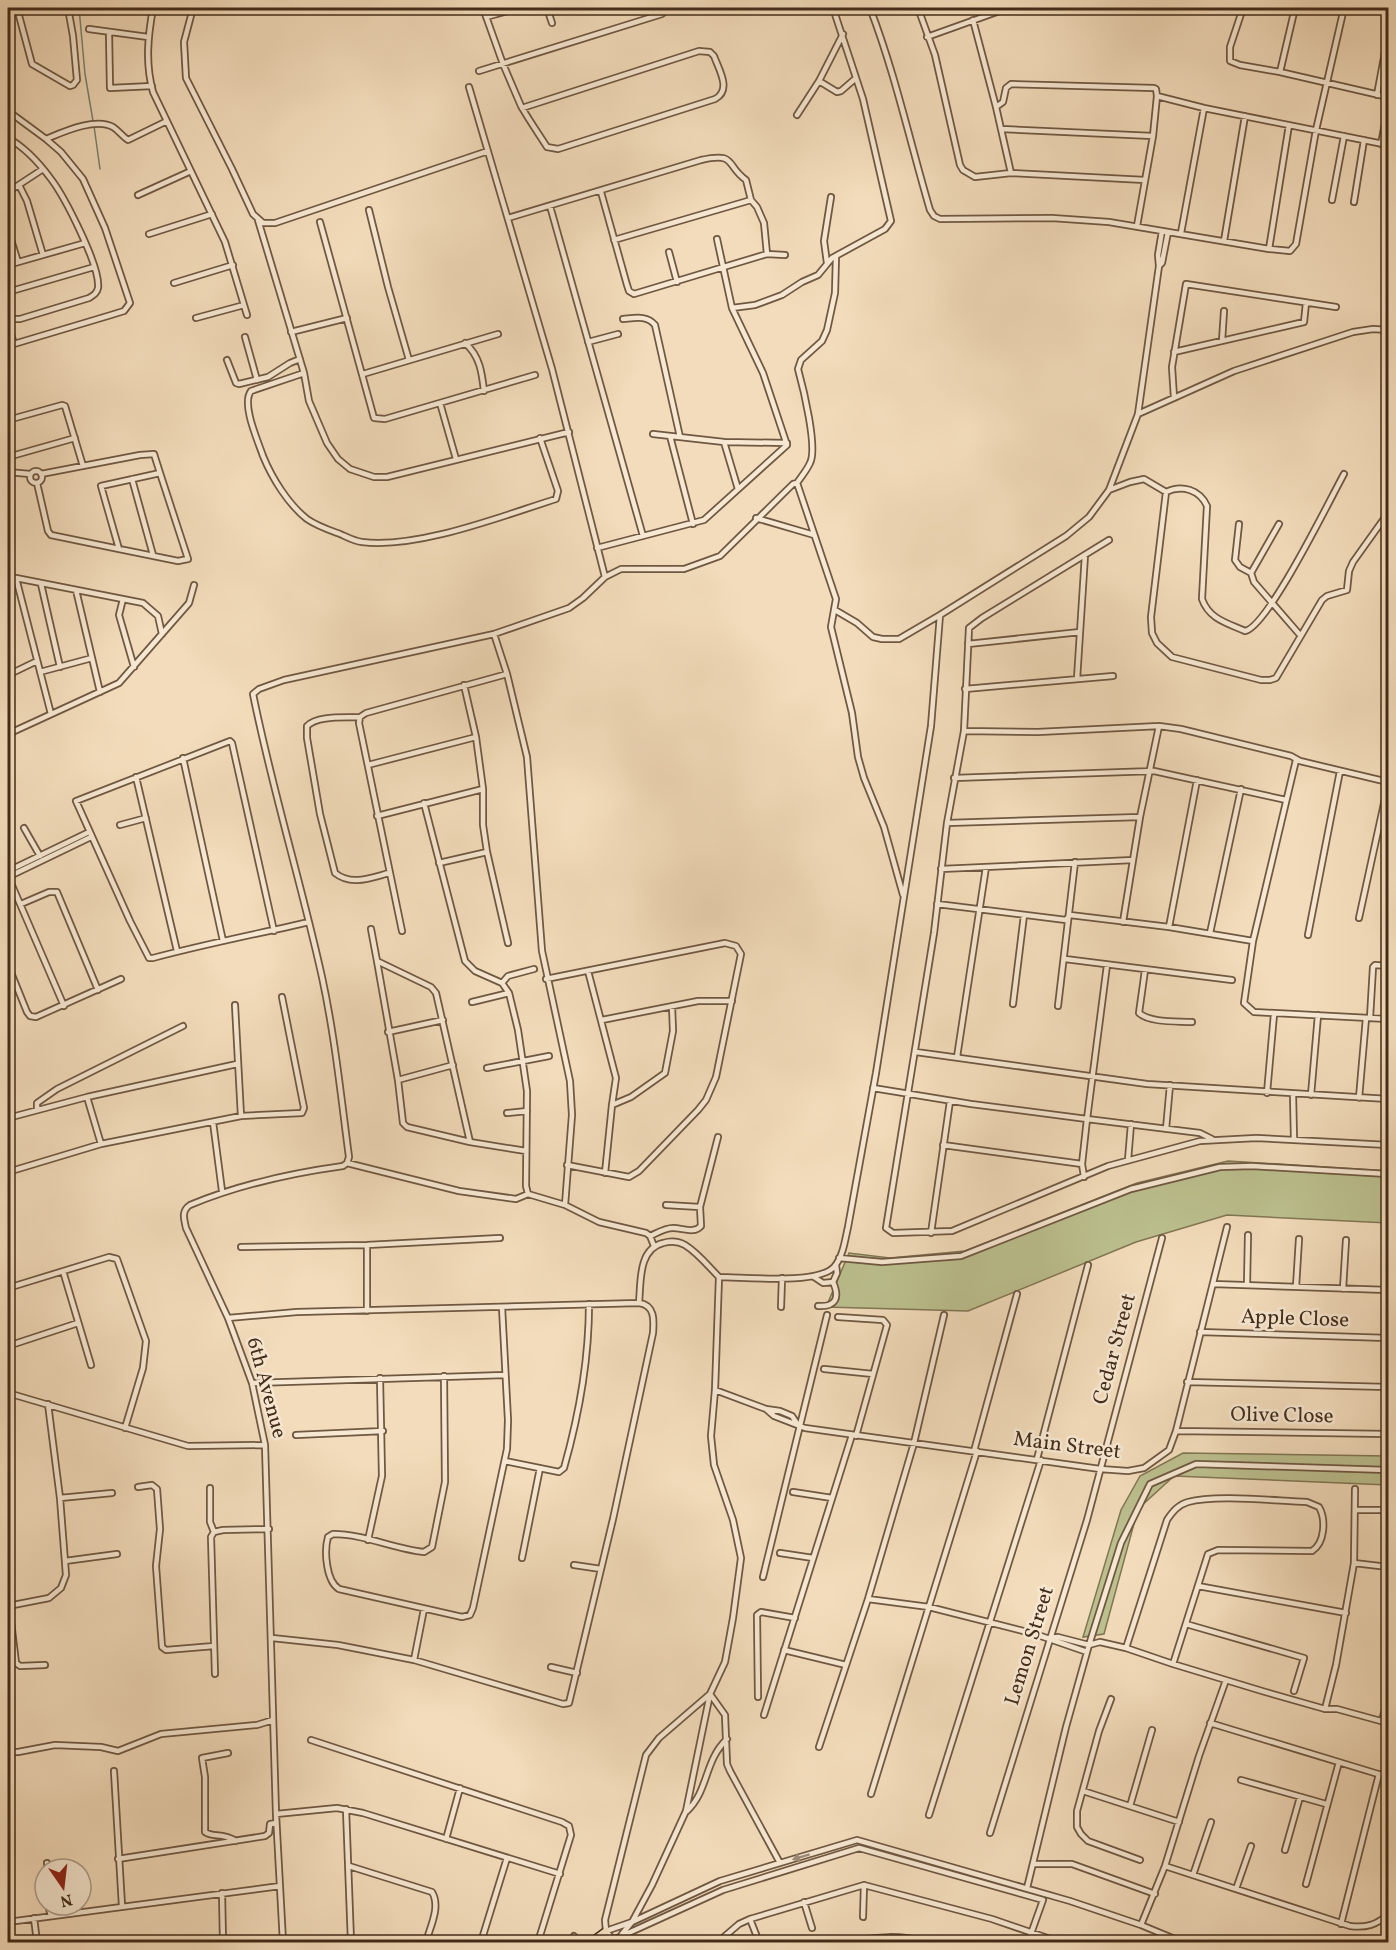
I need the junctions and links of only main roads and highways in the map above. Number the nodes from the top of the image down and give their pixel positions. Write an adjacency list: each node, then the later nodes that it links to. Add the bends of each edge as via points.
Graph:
1 (606, 1931): 2 (main road)
2 (591, 1942)

